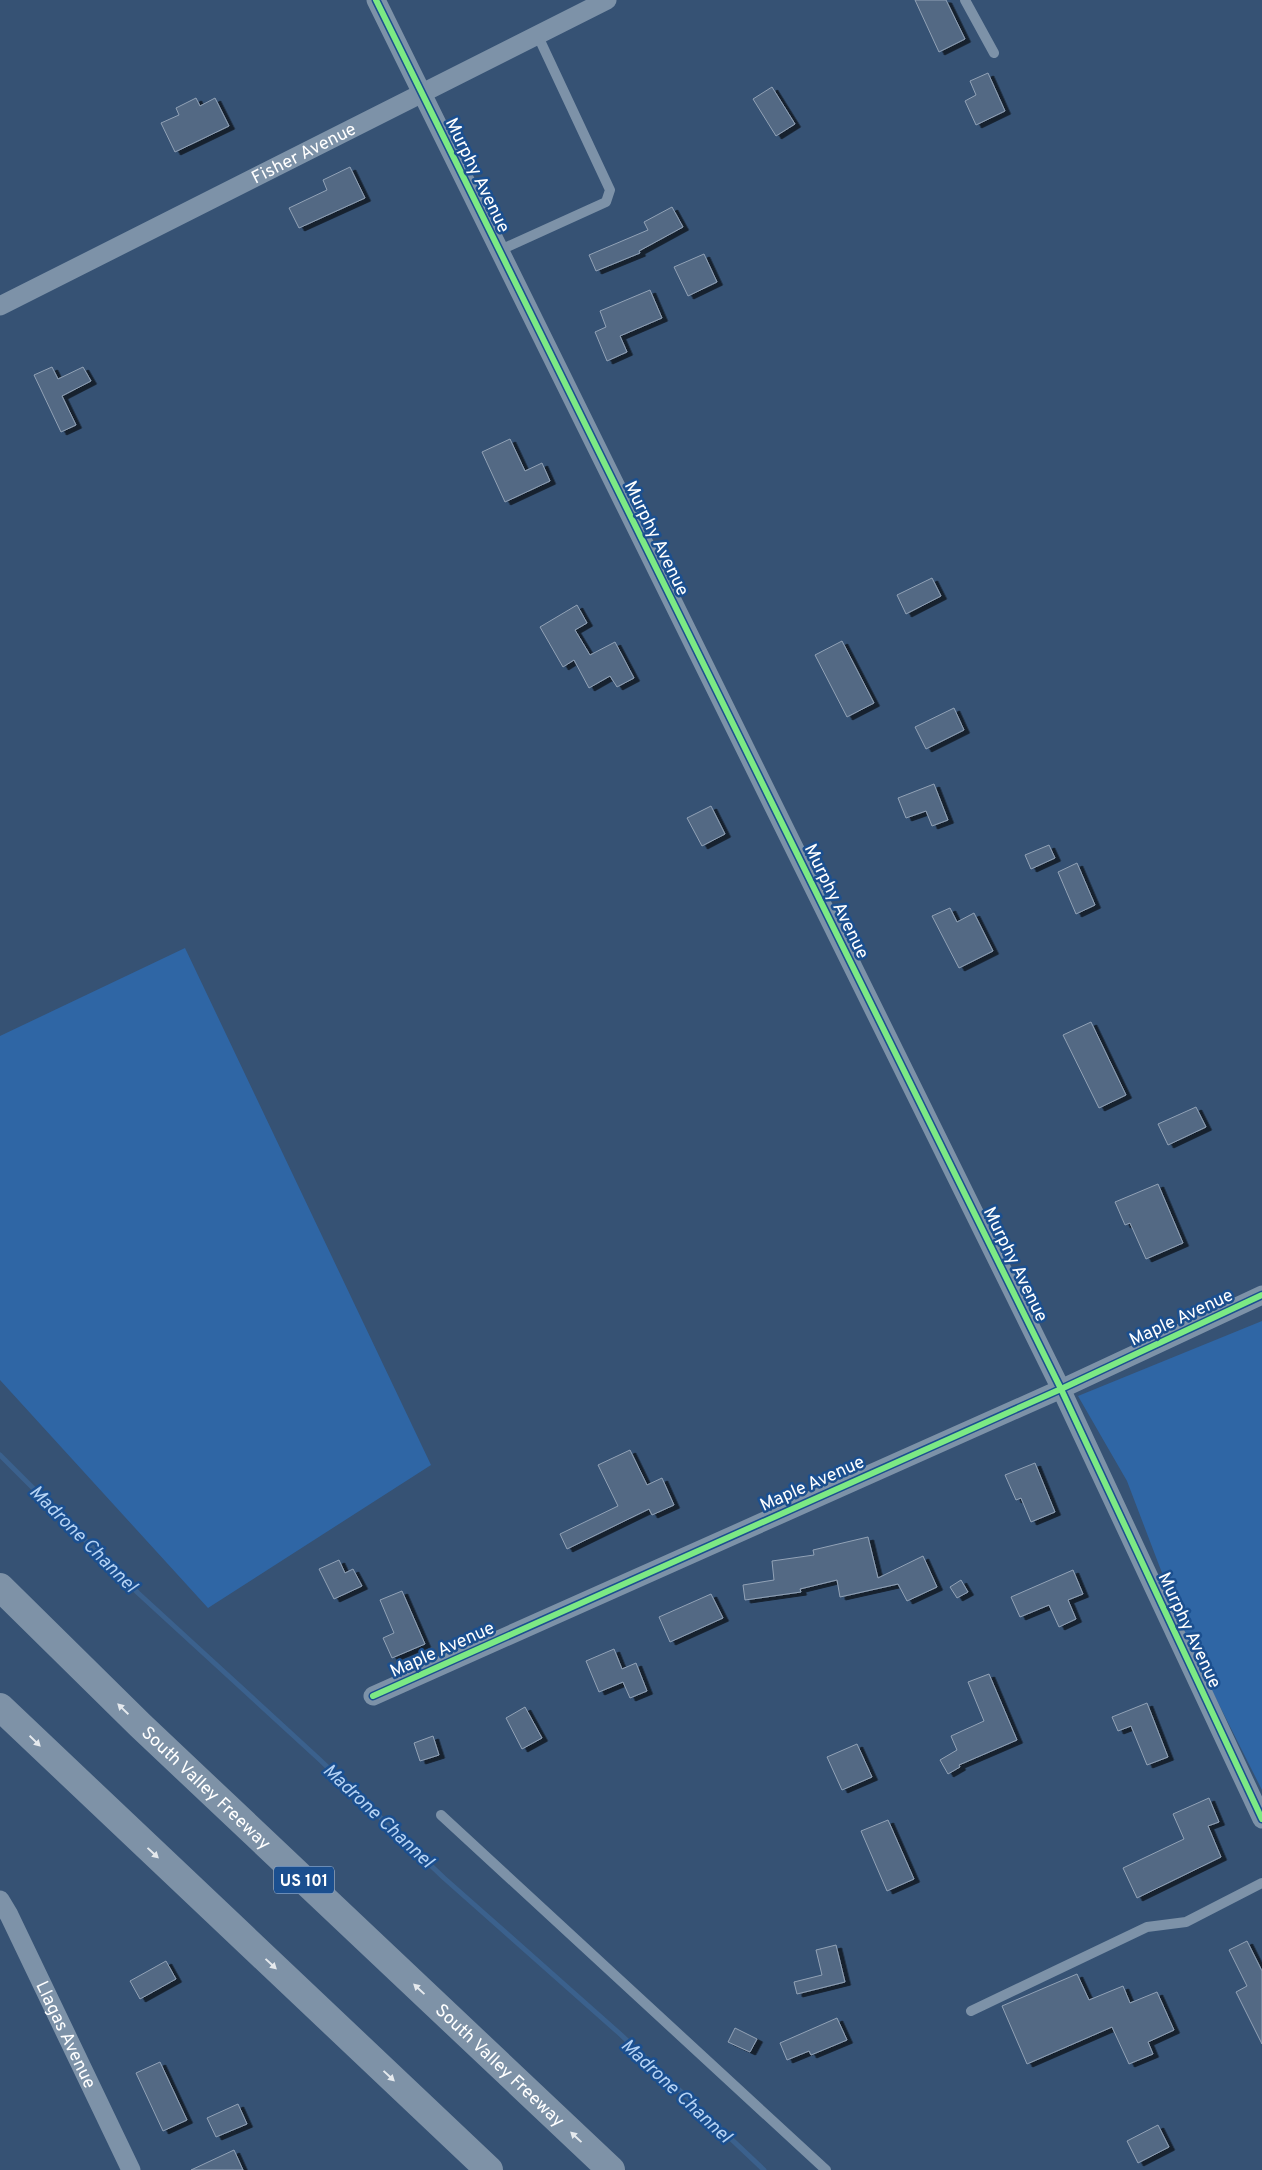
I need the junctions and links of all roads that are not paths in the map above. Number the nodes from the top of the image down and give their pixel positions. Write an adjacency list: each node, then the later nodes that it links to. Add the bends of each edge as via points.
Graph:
1 (376, 0): 6 (street, Murphy Avenue)
2 (606, 0): 4 (street, Fisher Avenue)
3 (965, 0): 5 (lane)
4 (537, 34): 6 (street, Fisher Avenue); 7 (lane, via 610,190 606,202)
5 (994, 53)
6 (421, 92): 7 (street, Murphy Avenue); 8 (street, Fisher Avenue)
7 (498, 251): 10 (street, Murphy Avenue)
8 (0, 306)
9 (1262, 1296): 10 (street, Maple Avenue)
10 (1061, 1389): 12 (street, Maple Avenue); 15 (street, Murphy Avenue)
11 (0, 1587): 21 (highway, South Valley Freeway / US 101, one-way to 11, via 140,1725)
12 (373, 1696)
13 (0, 1707): 20 (highway, one-way to 20)
14 (441, 1815): 22 (lane)
15 (1262, 1820)
16 (1262, 1883): 18 (lane, via 1186,1922 1147,1927)
17 (0, 1900): 19 (street, Llagas Avenue)
18 (971, 2011)
19 (130, 2170)
20 (489, 2170)
21 (611, 2170)
22 (826, 2170)

